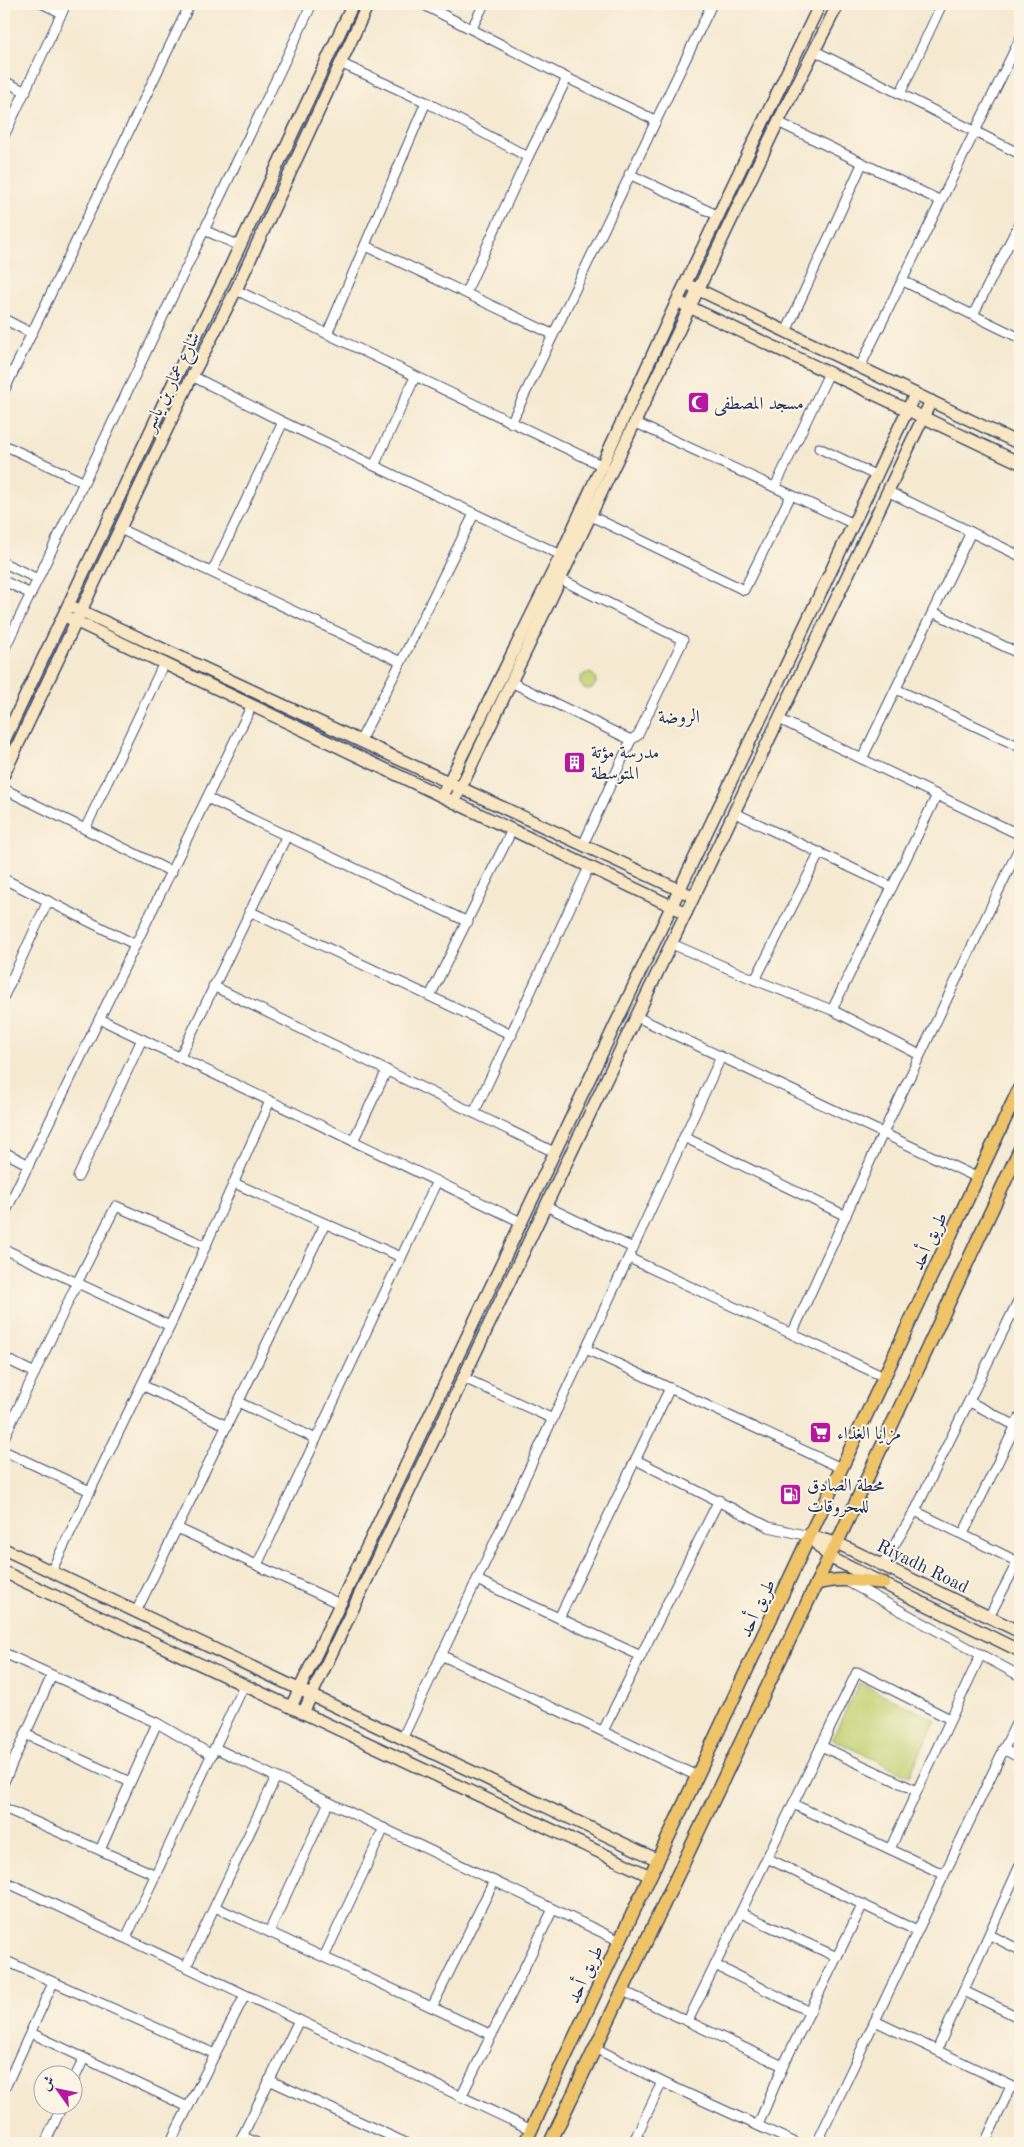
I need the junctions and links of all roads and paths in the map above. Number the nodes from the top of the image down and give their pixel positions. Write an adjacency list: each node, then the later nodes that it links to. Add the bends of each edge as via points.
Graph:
1 (43, 4): 13 (street)
2 (66, 4): 13 (street)
3 (190, 4): 49 (street)
4 (312, 4): 34 (street)
5 (353, 4): 36 (street, شارع عمار بن ياسر)
6 (368, 4): 17 (street, شارع عمار بن ياسر)
7 (422, 4): 14 (street)
8 (484, 4): 14 (street)
9 (712, 4): 23 (street)
10 (820, 4): 32 (street)
11 (838, 4): 16 (street)
12 (942, 4): 21 (street)
13 (62, 13): 20 (street)
14 (472, 28): 18 (street)
15 (1020, 42): 25 (street)
16 (815, 51): 21 (street); 24 (street)
17 (340, 63): 22 (street); 42 (street, شارع عمار بن ياسر)
18 (567, 78): 23 (street); 28 (street)
19 (4, 81): 20 (street)
20 (26, 92): 26 (street)
21 (900, 94): 25 (street)
22 (426, 102): 28 (street); 37 (street)
23 (655, 120): 30 (street)
24 (778, 122): 29 (street); 41 (street)
25 (975, 132): 27 (street); 31 (street)
26 (4, 136)
27 (1020, 154)
28 (528, 157): 43 (street)
29 (862, 164): 31 (street); 48 (street)
30 (629, 174): 32 (street); 51 (street)
31 (941, 201): 39 (street)
32 (719, 216): 40 (street)
33 (1020, 222): 35 (street)
34 (204, 230): 36 (street); 72 (street)
35 (1011, 241): 38 (street); 46 (street)
36 (240, 246): 89 (street, شارع عمار بن ياسر)
37 (366, 246): 43 (street); 50 (street)
38 (1020, 246)
39 (903, 281): 46 (street); 53 (street)
40 (686, 283): 41 (street); 44 (street)
41 (699, 289): 45 (street); 48 (street)
42 (236, 290): 50 (street); 55 (street, شارع عمار بن ياسر)
43 (466, 292): 51 (street)
44 (677, 301): 45 (street); 70 (street)
45 (690, 308): 54 (street); 64 (street)
46 (973, 315): 52 (street)
47 (4, 319): 49 (street)
48 (786, 332): 53 (street)
49 (32, 333): 57 (street)
50 (327, 334): 56 (street)
51 (552, 334): 63 (street)
52 (1020, 338)
53 (860, 367): 58 (street)
54 (829, 373): 60 (street); 73 (street)
55 (192, 376): 62 (street); 79 (street, شارع عمار بن ياسر)
56 (416, 377): 63 (street); 69 (street)
57 (4, 391)
58 (915, 394): 59 (street); 60 (street)
59 (931, 401): 61 (street); 65 (street)
60 (908, 410): 61 (street); 71 (street)
61 (924, 417): 68 (street); 74 (street)
62 (283, 422): 69 (street); 84 (street)
63 (511, 422): 70 (street)
64 (636, 423): 73 (street); 77 (street)
65 (1020, 444)
66 (4, 445): 72 (street)
67 (819, 448): 71 (street)
68 (1020, 463)
69 (374, 466): 76 (street)
70 (603, 466): 81 (street)
71 (877, 476): 78 (street)
72 (83, 482): 85 (street)
73 (775, 487): 75 (street)
74 (889, 492): 80 (street); 101 (street)
75 (791, 495): 77 (street, via 744,590); 78 (street)
76 (474, 514): 81 (street); 96 (street)
77 (591, 516): 86 (street)
78 (854, 524): 127 (street)
79 (120, 529): 84 (street); 90 (street, شارع عمار بن ياسر)
80 (971, 532): 82 (street); 91 (street)
81 (561, 554): 108 (street)
82 (1020, 556)
83 (4, 563): 85 (street)
84 (212, 572): 96 (street)
85 (38, 578): 88 (street)
86 (560, 579): 98 (street); 103 (street, via 683,640 638,735)
87 (4, 581): 88 (street)
88 (31, 594): 94 (street)
89 (68, 604): 90 (street); 92 (street, شارع عمار بن ياسر)
90 (81, 610): 93 (street, شارع عمار بن ياسر); 102 (street)
91 (933, 612): 95 (street); 99 (street)
92 (63, 615): 93 (street); 104 (street, شارع عمار بن ياسر)
93 (76, 621): 97 (street); 107 (street, شارع عمار بن ياسر)
94 (4, 650)
95 (1020, 654)
96 (401, 662): 102 (street)
97 (164, 663): 100 (street); 116 (street)
98 (511, 682): 103 (street); 109 (street)
99 (896, 689): 105 (street); 106 (street)
100 (252, 705): 112 (street); 113 (street)
101 (779, 719): 106 (street); 115 (street)
102 (360, 740): 108 (street)
103 (631, 740): 120 (street)
104 (4, 741)
105 (1020, 747)
106 (862, 759): 111 (street)
107 (4, 774)
108 (448, 782): 109 (street); 112 (street)
109 (460, 788): 114 (street); 120 (street)
110 (4, 790): 116 (street)
111 (937, 795): 119 (street); 126 (street)
112 (442, 796): 114 (street)
113 (207, 798): 118 (street); 124 (street)
114 (454, 802): 117 (street)
115 (734, 812): 122 (street); 128 (street)
116 (85, 829): 124 (street)
117 (512, 830): 123 (street); 133 (street)
118 (287, 835): 131 (street); 133 (street)
119 (1020, 835)
120 (583, 845): 127 (street)
121 (1020, 846): 145 (street)
122 (820, 852): 126 (street); 136 (street)
123 (589, 867): 130 (street); 143 (street)
124 (172, 872): 135 (street)
125 (4, 879): 129 (street)
126 (892, 887): 140 (street)
127 (679, 890): 128 (street); 130 (street)
128 (694, 898): 132 (street)
129 (48, 901): 135 (street); 138 (street)
130 (671, 906): 132 (street); 157 (street)
131 (250, 911): 137 (street); 139 (street)
132 (686, 913): 134 (street)
133 (468, 922): 139 (street)
134 (672, 944): 136 (street); 141 (street)
135 (136, 945): 142 (street)
136 (754, 980): 140 (street)
137 (213, 986): 146 (street); 148 (street)
138 (4, 996)
139 (430, 996): 143 (street)
140 (832, 1010): 145 (street)
141 (636, 1017): 147 (street); 163 (street)
142 (100, 1019): 144 (street); 158 (street)
143 (512, 1035): 151 (street)
144 (142, 1039): 146 (street); 159 (street)
145 (920, 1055): 152 (street)
146 (180, 1057): 150 (street)
147 (720, 1057): 152 (street); 153 (street)
148 (386, 1070): 151 (street); 154 (street)
149 (1020, 1087): 160 (main road, طريق أحد)
150 (270, 1101): 154 (street); 162 (street)
151 (474, 1113): 157 (street)
152 (883, 1133): 160 (street); 165 (street)
153 (684, 1137): 165 (street); 170 (street)
154 (353, 1141): 161 (street)
155 (1020, 1149): 201 (main road)
156 (4, 1152): 158 (street)
157 (554, 1152): 166 (street)
158 (29, 1164): 164 (street)
159 (78, 1178)
160 (978, 1178): 181 (main road, طريق أحد)
161 (437, 1181): 166 (street); 171 (street)
162 (234, 1183): 167 (street); 168 (street)
163 (546, 1206): 170 (street); 182 (street)
164 (4, 1216)
165 (846, 1216): 177 (street)
166 (521, 1222): 213 (street)
167 (325, 1224): 171 (street); 185 (street)
168 (206, 1246): 173 (street, via 116,1206); 176 (street)
169 (4, 1248): 173 (street)
170 (633, 1248): 172 (street)
171 (401, 1258): 191 (street)
172 (629, 1258): 177 (street); 178 (street)
173 (77, 1283): 176 (street); 180 (street)
174 (1020, 1297): 175 (street)
175 (1018, 1310): 186 (street)
176 (170, 1326): 183 (street)
177 (792, 1334): 181 (street)
178 (586, 1349): 184 (street); 187 (street)
179 (4, 1358): 180 (street)
180 (35, 1373): 190 (street)
181 (884, 1377): 194 (main road, طريق أحد)
182 (464, 1378): 187 (street); 227 (street)
183 (142, 1385): 189 (street); 195 (street)
184 (670, 1388): 193 (street); 194 (street)
185 (238, 1402): 189 (street); 191 (street)
186 (970, 1402): 188 (street); 197 (street)
187 (553, 1419): 209 (street)
188 (1019, 1423): 199 (street)
189 (227, 1426): 198 (street)
190 (4, 1438)
191 (316, 1439): 205 (street)
192 (4, 1451): 195 (street)
193 (636, 1460): 196 (street); 216 (street)
194 (841, 1468): 200 (main road, طريق أحد)
195 (90, 1491): 208 (street)
196 (719, 1500): 200 (street, via 769,1527); 222 (street)
197 (915, 1511): 199 (street); 206 (street)
198 (177, 1528): 205 (street); 214 (street)
199 (963, 1534): 204 (street)
200 (809, 1536): 201 (street, Riyadh Road); 203 (street); 240 (main road, طريق أحد)
201 (837, 1543): 203 (main road); 206 (street, Riyadh Road)
202 (4, 1550): 208 (street)
203 (829, 1556): 211 (main road); 212 (street)
204 (1019, 1560): 215 (street)
205 (257, 1565): 213 (street)
206 (882, 1565): 215 (street, Riyadh Road)
207 (4, 1572): 225 (street)
208 (50, 1572): 214 (street)
209 (477, 1580): 216 (street); 221 (street)
210 (843, 1580): 211 (main road); 212 (main road); 220 (street)
211 (816, 1584): 275 (main road)
212 (884, 1584): 218 (street)
213 (340, 1604): 226 (street)
214 (136, 1612): 226 (street)
215 (989, 1617): 217 (street, Riyadh Road)
216 (559, 1618): 222 (street)
217 (1020, 1632)
218 (1020, 1650)
219 (4, 1653): 223 (street)
220 (981, 1654): 224 (street); 231 (street)
221 (441, 1656): 233 (street); 235 (street)
222 (641, 1656): 233 (street)
223 (52, 1676): 232 (street); 234 (street)
224 (1020, 1676)
225 (244, 1685): 228 (street); 238 (street)
226 (299, 1690): 227 (street); 228 (street)
227 (311, 1695): 229 (street); 235 (street)
228 (292, 1707): 229 (street)
229 (303, 1713): 256 (street)
230 (1020, 1715): 237 (street)
231 (950, 1719): 236 (street, via 857,1672); 244 (street)
232 (157, 1723): 238 (street); 243 (street)
233 (603, 1732): 240 (street)
234 (25, 1734): 242 (street); 243 (street)
235 (402, 1739): 252 (street)
236 (821, 1746): 244 (street); 246 (street)
237 (1003, 1749): 239 (street); 254 (street)
238 (213, 1751): 241 (street); 255 (street)
239 (1020, 1758)
240 (697, 1776): 252 (main road, طريق أحد)
241 (276, 1777): 245 (street); 260 (street)
242 (4, 1782)
243 (130, 1782): 250 (street)
244 (917, 1792): 249 (street)
245 (330, 1802): 248 (street); 264 (street)
246 (793, 1804): 249 (street); 251 (street)
247 (4, 1808): 250 (street)
248 (384, 1828): 258 (street); 270 (street)
249 (890, 1849): 254 (street)
250 (100, 1850): 255 (street)
251 (767, 1858): 259 (street); 262 (street)
252 (658, 1860): 256 (main road, طريق أحد)
253 (1020, 1865): 265 (street)
254 (943, 1874): 263 (street)
255 (156, 1875): 266 (street)
256 (650, 1876): 267 (main road, طريق أحد)
257 (4, 1881): 266 (street)
258 (494, 1881): 261 (street); 278 (street)
259 (863, 1904): 263 (street); 269 (street)
260 (215, 1907): 264 (street); 273 (street)
261 (553, 1910): 267 (street); 285 (street)
262 (741, 1913): 269 (street); 272 (street)
263 (917, 1931): 283 (street)
264 (268, 1932): 270 (street)
265 (990, 1935): 268 (street); 276 (street)
266 (126, 1938): 273 (street)
267 (620, 1942): 301 (main road, طريق أحد)
268 (1020, 1950)
269 (837, 1956): 279 (street)
270 (324, 1957): 278 (street)
271 (4, 1960): 274 (street)
272 (715, 1966): 279 (street); 282 (street)
273 (186, 1967): 277 (street)
274 (54, 1984): 284 (street); 288 (street)
275 (623, 1991): 282 (street); 286 (main road)
276 (964, 1991): 280 (street); 287 (street)
277 (245, 1995): 281 (street); 288 (street)
278 (432, 2007): 285 (street)
279 (810, 2012): 291 (street)
280 (1020, 2018)
281 (299, 2020): 292 (street); 297 (street)
282 (688, 2021): 291 (street)
283 (874, 2021): 287 (street); 312 (street)
284 (30, 2033): 289 (street); 295 (street)
285 (492, 2035): 297 (street)
286 (595, 2048): 293 (street); 309 (main road)
287 (936, 2050): 294 (street)
288 (215, 2054): 298 (street)
289 (84, 2058): 290 (street); 298 (street)
290 (81, 2064)
291 (783, 2066): 300 (street)
292 (270, 2080): 302 (street); 307 (street)
293 (662, 2082): 300 (street); 303 (street)
294 (1011, 2086): 296 (street); 313 (street)
295 (4, 2090)
296 (1020, 2090)
297 (461, 2097): 301 (street)
298 (188, 2107): 305 (street)
299 (58, 2114): 304 (street)
300 (758, 2125): 311 (street)
301 (532, 2130): 308 (main road, طريق أحد)
302 (240, 2140): 306 (street)
303 (634, 2141): 310 (street)
304 (45, 2143)
305 (170, 2143)
306 (257, 2143)
307 (406, 2143)
308 (525, 2143)
309 (550, 2143)
310 (646, 2143)
311 (796, 2143)
312 (817, 2143)
313 (985, 2143)

